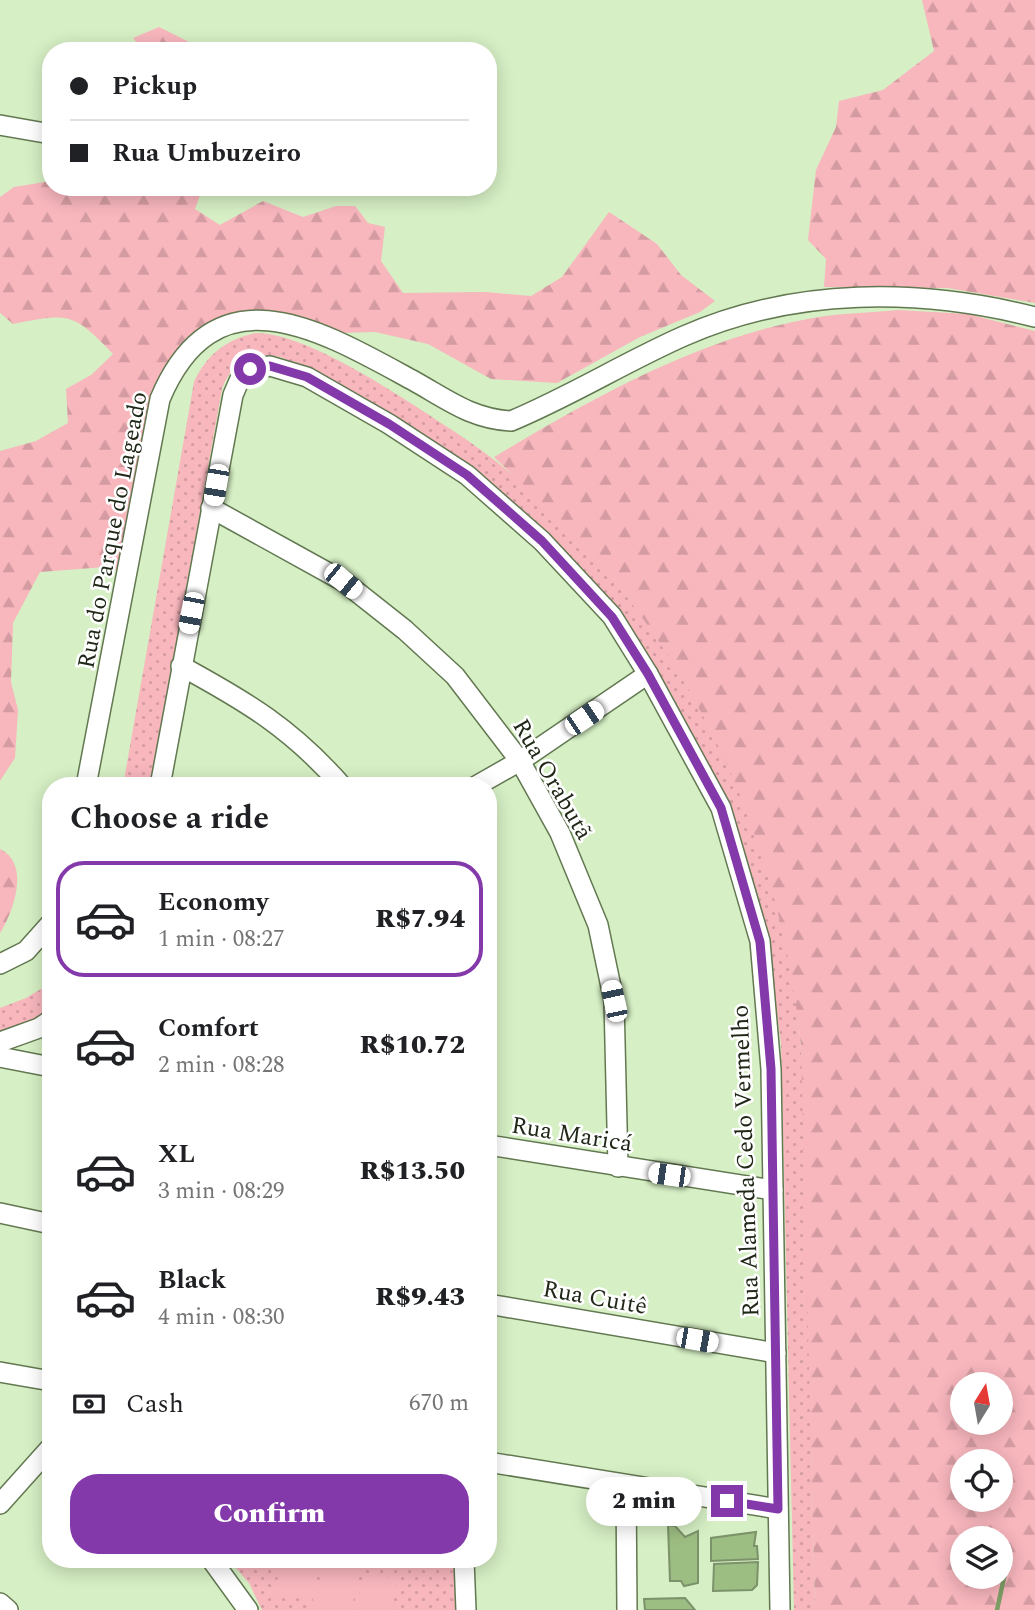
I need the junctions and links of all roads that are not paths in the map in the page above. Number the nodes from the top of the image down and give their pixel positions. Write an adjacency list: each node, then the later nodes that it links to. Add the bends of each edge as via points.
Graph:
1 (0, 125): 2 (street)
2 (42, 132)
3 (1035, 317): 8 (street, Rua do Parque do Lageado, via 927,297 880,296 780,306 684,336 511,421 487,420 460,410 393,370 289,323 260,318 224,325 196,342 172,371 160,399)
4 (211, 508): 5 (street, Rua Alameda Cedo Vermelho); 6 (street, Rua Alameda Cedo Vermelho, via 239,381 250,369 270,366 307,377 467,475 542,541 612,617); 7 (street, Rua Orabutã, via 343,581 405,630 455,676)
5 (181, 666): 9 (street, Rua Alameda Cedo Vermelho); 10 (street, via 249,703 294,736)
6 (648, 674): 7 (street); 20 (street, Rua Alameda Cedo Vermelho, via 721,808 760,942 771,1069)
7 (520, 761): 11 (street); 19 (street, Rua Orabutã, via 560,833 598,925 614,1001)
8 (88, 777)
9 (162, 777)
10 (333, 777)
11 (492, 777)
12 (42, 933): 13 (street, via 26,951)
13 (0, 964)
14 (42, 1026): 15 (street)
15 (0, 1042)
16 (0, 1057): 17 (street)
17 (42, 1065)
18 (497, 1147): 19 (street, Rua Maricá)
19 (618, 1167): 20 (street, Rua Maricá)
20 (773, 1190): 24 (street, Rua Alameda Cedo Vermelho)
21 (0, 1213): 22 (street)
22 (42, 1222)
23 (497, 1306): 24 (street, Rua Cuitê)
24 (775, 1353): 31 (street, Rua Alameda Cedo Vermelho)
25 (0, 1372): 26 (street)
26 (42, 1379)
27 (42, 1457): 30 (street)
28 (497, 1464): 29 (street)
29 (626, 1486): 31 (street); 38 (street)
30 (0, 1504)
31 (778, 1509): 39 (street, Rua Alameda Cedo Vermelho)
32 (218, 1568): 36 (street)
33 (464, 1568): 37 (street)
34 (0, 1603): 35 (street)
35 (8, 1610)
36 (248, 1610)
37 (466, 1610)
38 (627, 1610)
39 (780, 1610)

